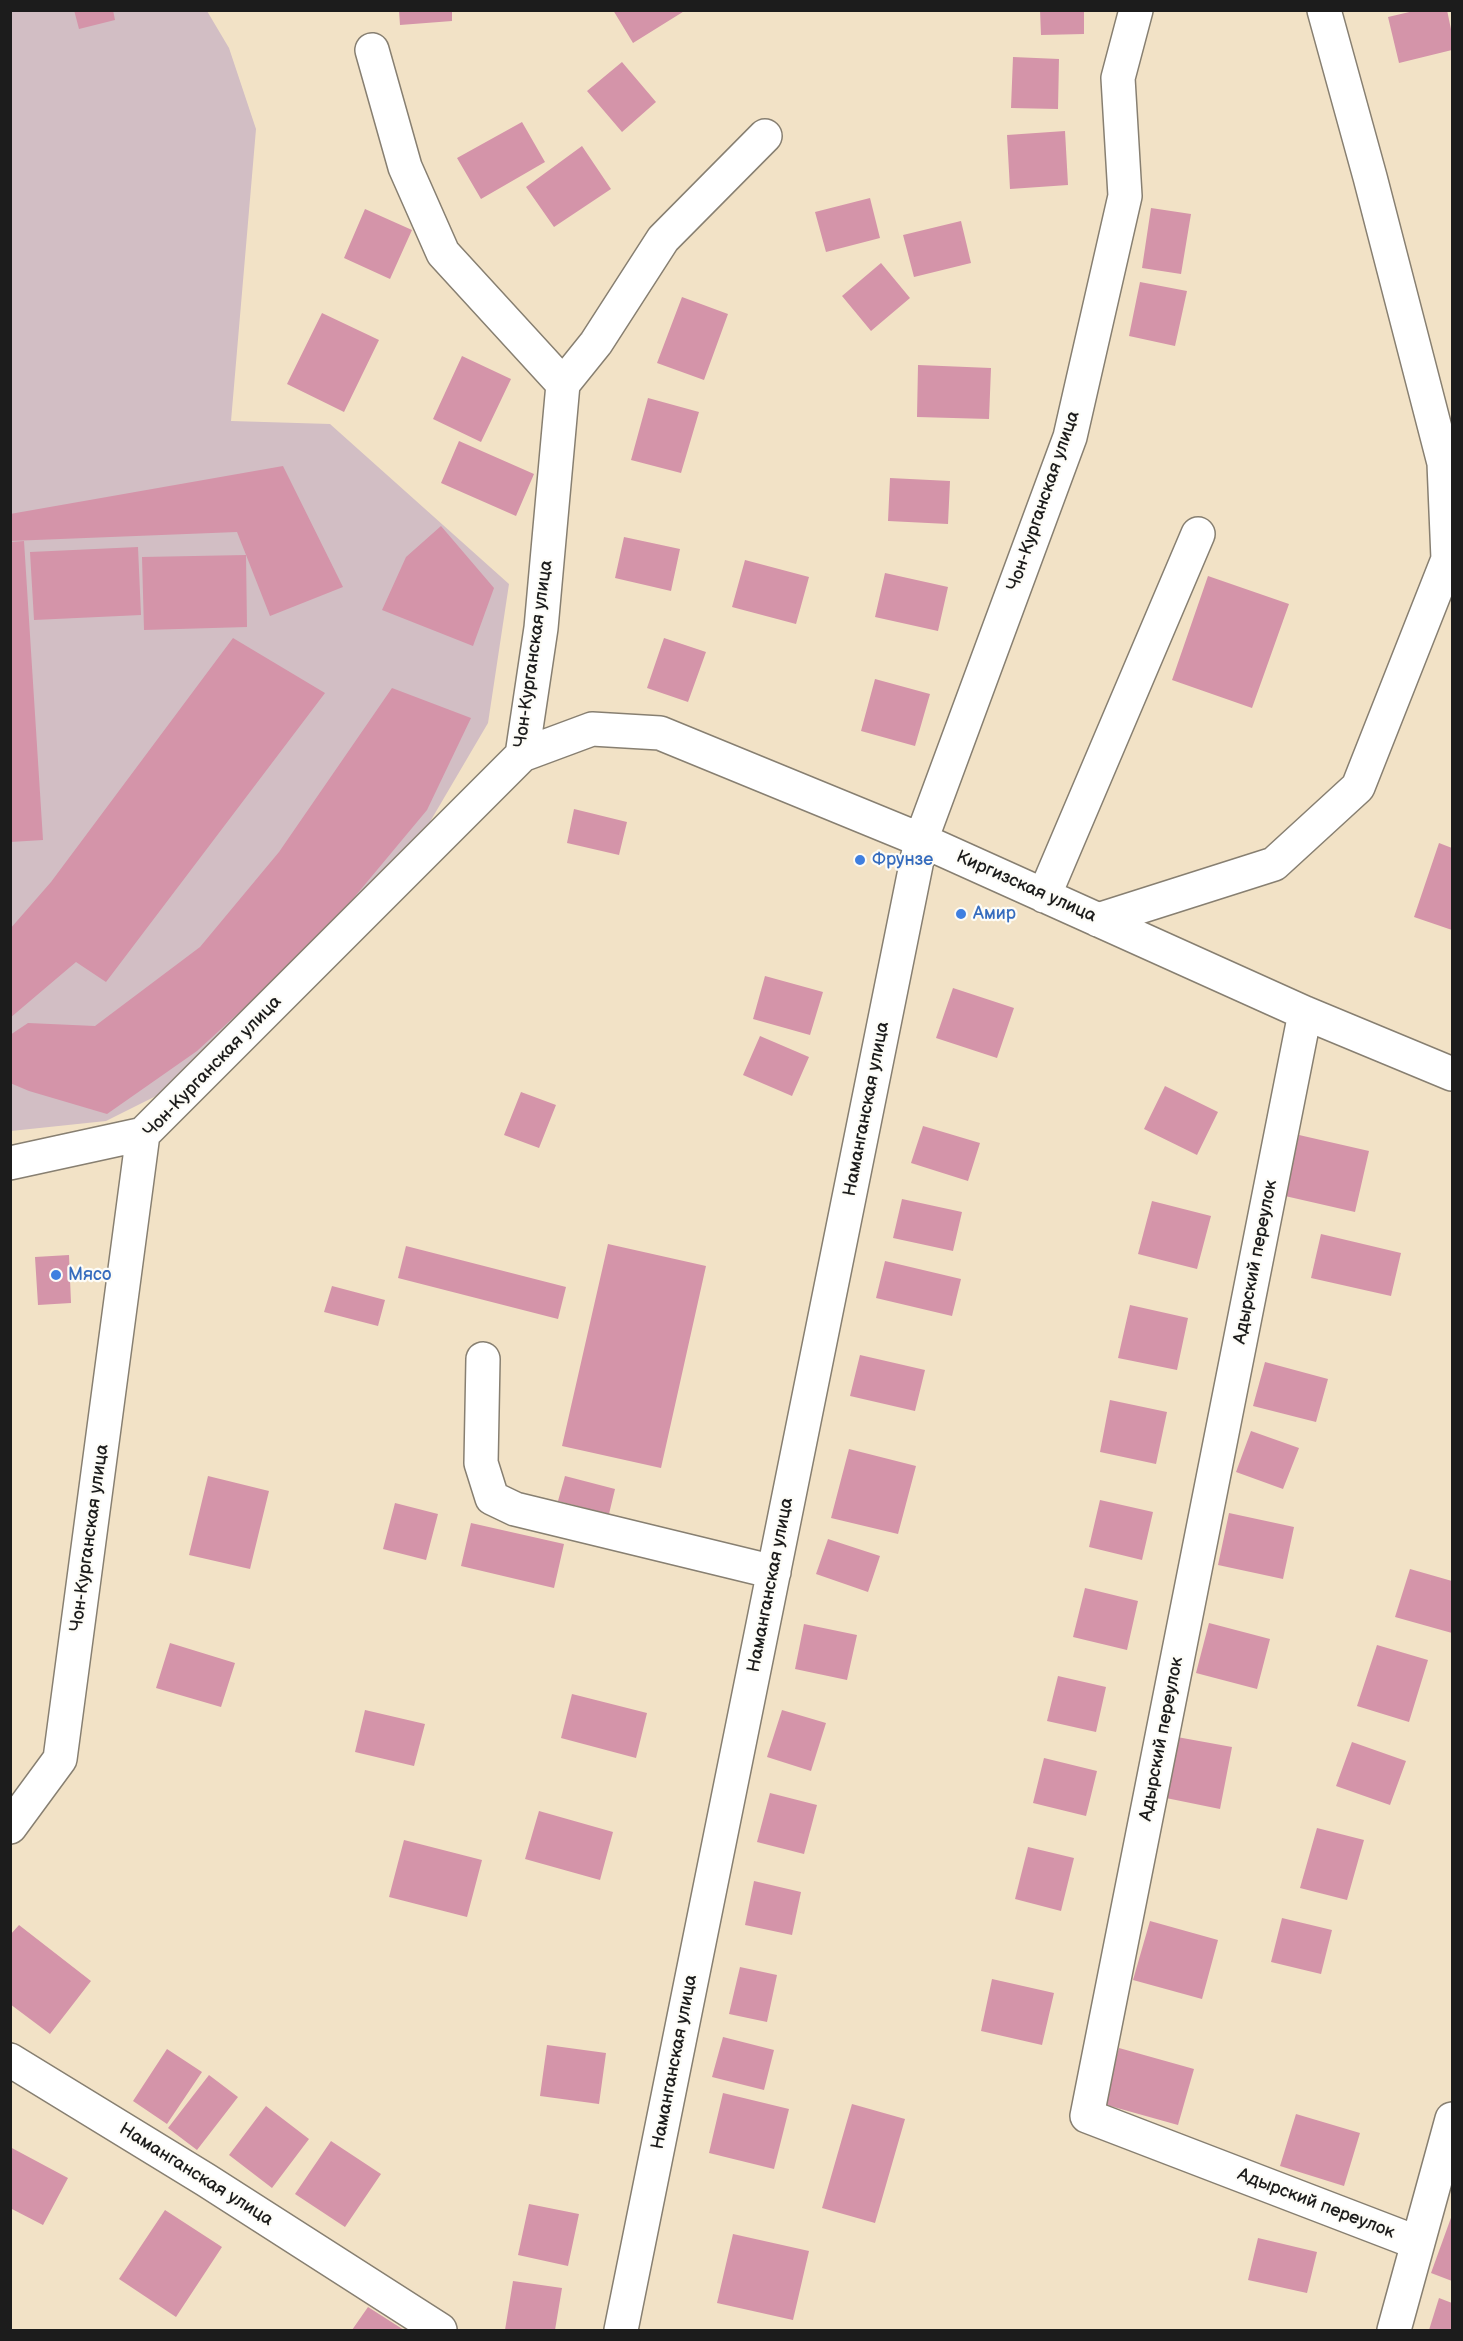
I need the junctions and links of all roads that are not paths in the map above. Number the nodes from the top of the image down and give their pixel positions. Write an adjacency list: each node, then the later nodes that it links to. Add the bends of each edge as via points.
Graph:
1 (1136, 10): 8 (street, Чон-Курганская улица, via 1118,78 1125,196 1070,437)
2 (1324, 10): 10 (street, via 1444,463 1448,559 1358,787 1274,864)
3 (372, 50): 5 (street, via 405,167 443,253)
4 (765, 136): 5 (street, via 663,239 596,343)
5 (563, 384): 7 (street, Чон-Курганская улица, via 541,628)
6 (1198, 534): 9 (street)
7 (522, 755): 8 (street, Киргизская улица, via 592,729 660,733); 13 (street, Чон-Курганская улица)
8 (921, 840): 9 (street, Киргизская улица); 16 (street, Наманганская улица)
9 (1044, 896): 10 (street, Киргизская улица)
10 (1098, 920): 11 (street, Киргизская улица)
11 (1305, 1013): 12 (street, Киргизская улица); 20 (street, Адырский переулок, via 1087,2116)
12 (1452, 1074)
13 (143, 1134): 14 (street); 17 (street, Чон-Курганская улица, via 60,1759)
14 (10, 1163)
15 (483, 1359): 16 (street, via 481,1463 492,1498 515,1509)
16 (774, 1572): 22 (street, Наманганская улица)
17 (15, 1811)
18 (10, 2060): 21 (street, Наманганская улица)
19 (1452, 2119): 20 (street)
20 (1418, 2243): 23 (street)
21 (440, 2331)
22 (621, 2331)
23 (1394, 2331)

